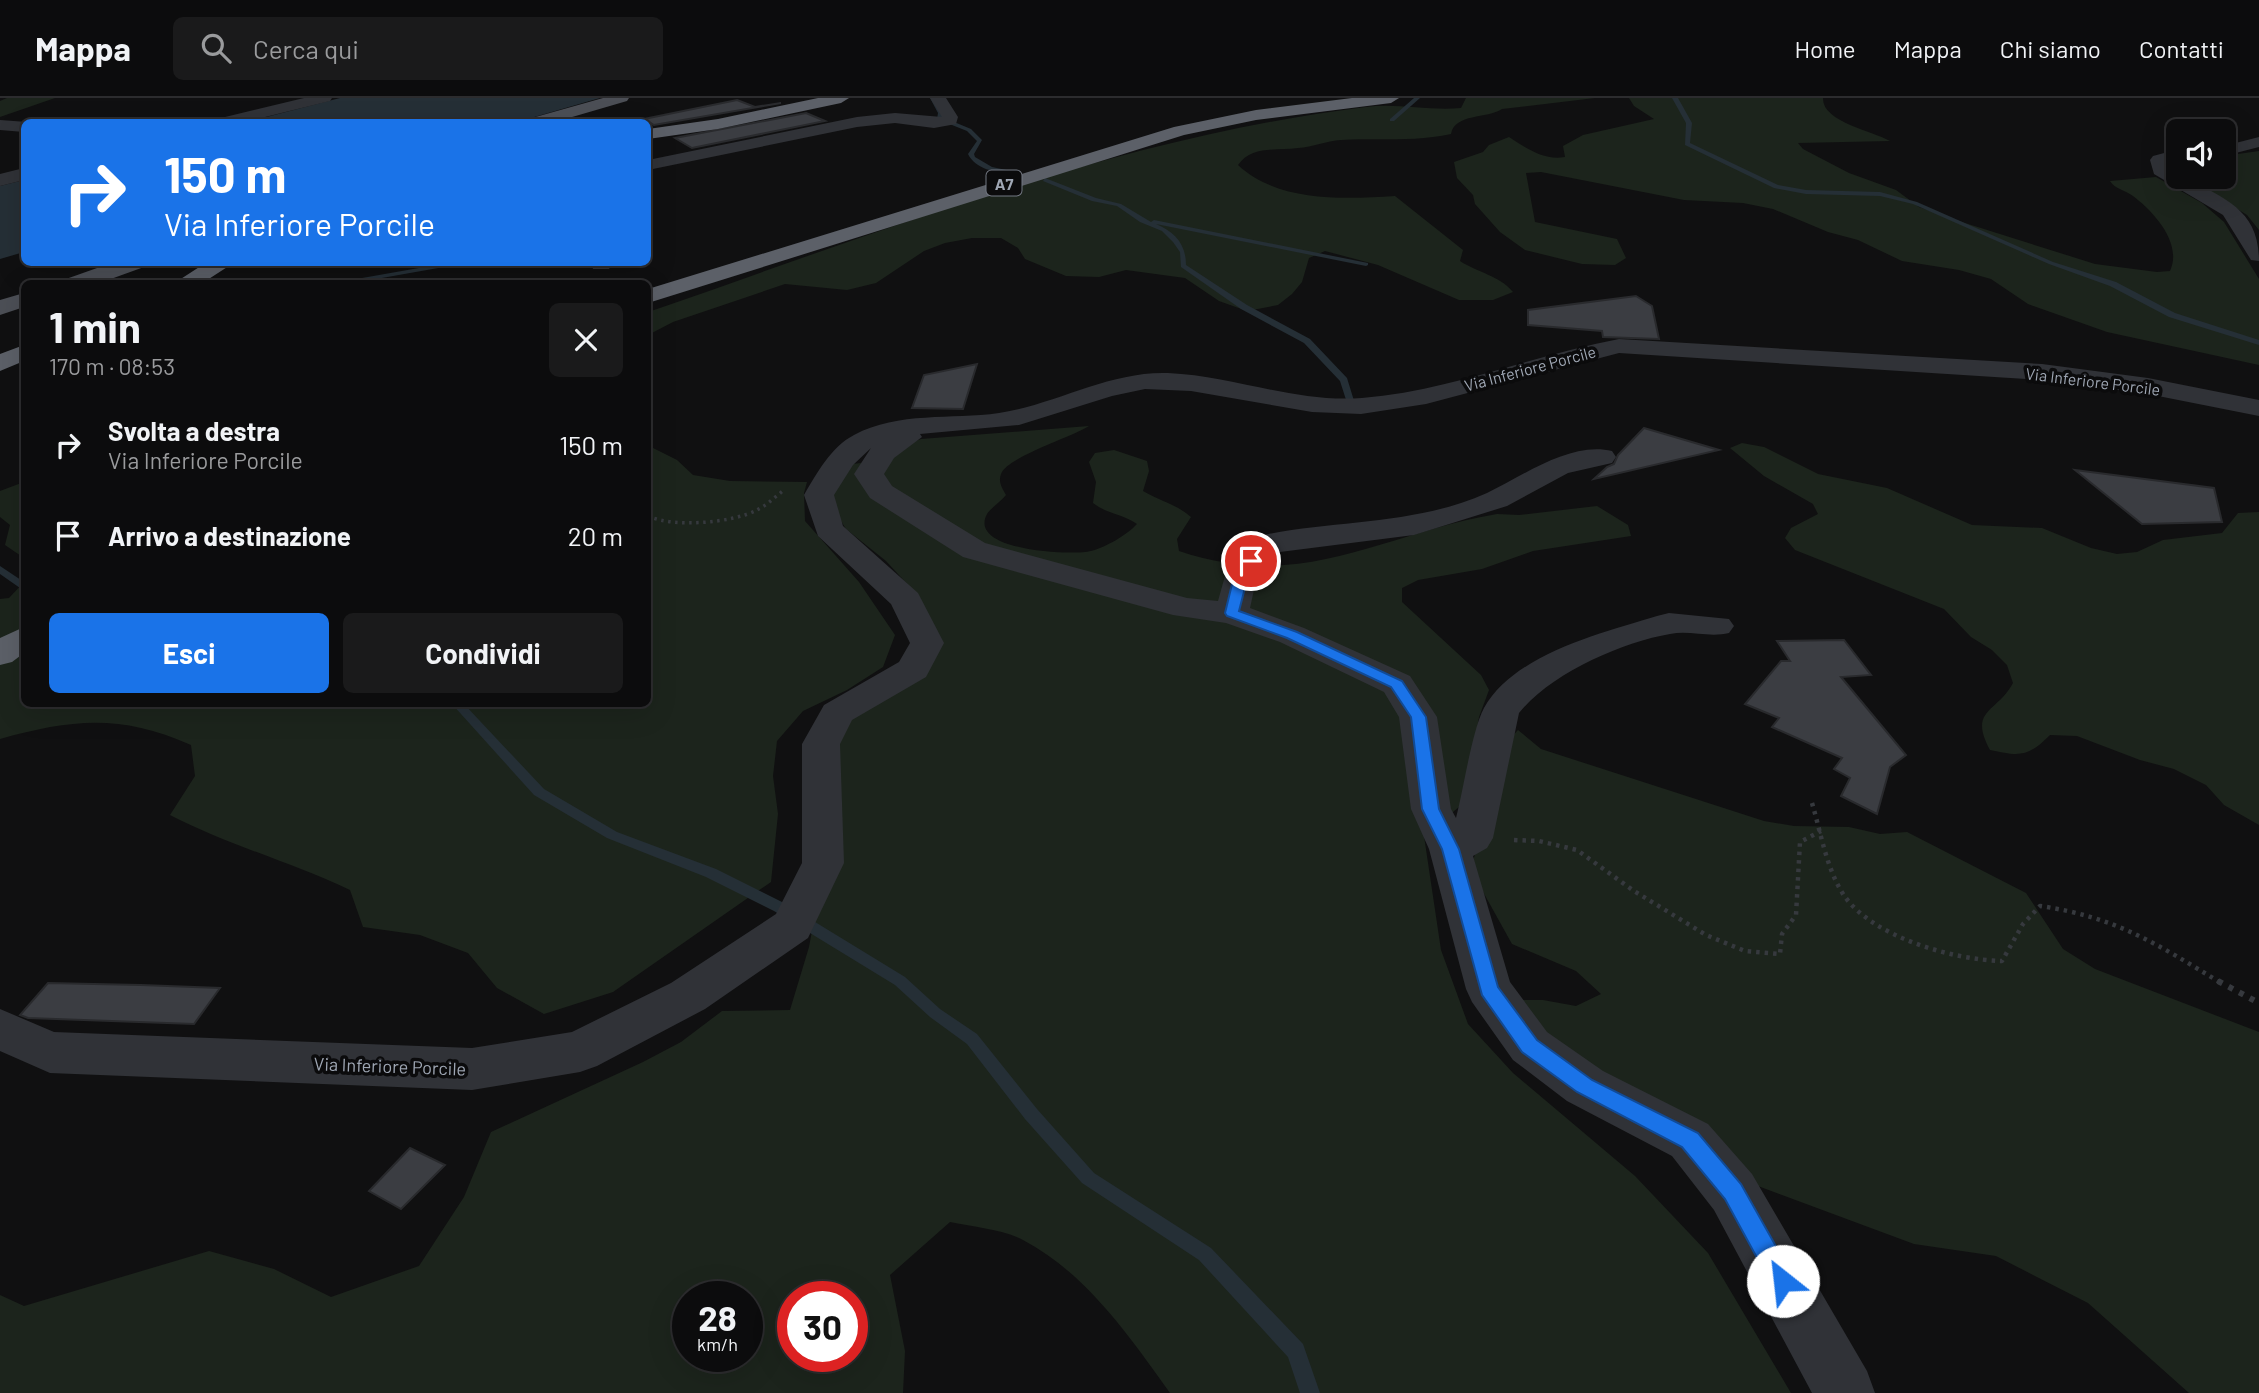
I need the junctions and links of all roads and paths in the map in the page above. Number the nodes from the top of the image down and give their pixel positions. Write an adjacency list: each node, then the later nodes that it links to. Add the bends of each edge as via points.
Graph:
1 (324, 98): 6 (street)
2 (621, 98): 7 (main road)
3 (841, 98): 10 (highway)
4 (938, 98): 14 (street, via 950,117 941,124 887,118)
5 (1391, 98): 24 (highway, A7, via 1256,115 1180,131)
6 (240, 119)
7 (548, 119)
8 (0, 125): 9 (street)
9 (21, 127)
10 (651, 134)
11 (2259, 142): 12 (street)
12 (2236, 148)
13 (2166, 158): 15 (street, via 2160,160)
14 (651, 164)
15 (2166, 173)
16 (21, 175): 17 (street)
17 (0, 180)
18 (2193, 189): 19 (street, via 2231,211)
19 (2259, 255)
20 (125, 266): 22 (main road)
21 (218, 266): 23 (highway)
22 (85, 280)
23 (191, 280)
24 (651, 295)
25 (21, 301): 26 (main road)
26 (0, 308)
27 (21, 353): 28 (highway)
28 (0, 362)
29 (2259, 408): 30 (street, Via Inferiore Porcile, via 2148,386 2042,372 1619,346 1572,354 1411,401 1358,407 1304,404 1167,381 1119,386 1048,411 998,421)
30 (933, 426): 34 (street, Via Inferiore Porcile, via 883,452 869,474 881,492 974,550 1185,608); 42 (street, Via Inferiore Porcile, via 899,430 863,442 839,463 818,495 829,529 906,600 927,642 913,669 837,713 821,744 823,863 792,926 688,996 580,1051 472,1069 50,1052)
31 (1602, 457): 34 (street, via 1559,466 1496,500 1403,528 1261,545 1241,576)
32 (787, 488): 33 (path, via 754,512 696,522)
33 (651, 519)
34 (1232, 613): 40 (street, Via Inferiore Porcile, via 1292,635 1396,684 1418,717 1431,809)
35 (1717, 626): 40 (street, Via Inferiore Porcile, via 1669,623 1582,651 1519,689 1501,711)
36 (21, 640): 37 (highway)
37 (0, 654)
38 (1812, 803): 39 (path)
39 (1821, 831): 40 (path, via 1800,842 1796,915 1782,934 1780,954 1745,951 1706,935 1577,850 1539,841); 41 (path, via 1830,863 1850,902 1891,932 1981,962 2002,961 2039,906 2081,911 2124,926)
40 (1461, 843): 43 (street, Via Inferiore Porcile, via 1489,989 1530,1046 1585,1086 1690,1140 1733,1192)
41 (2259, 1003)
42 (0, 1030)
43 (1845, 1393)

